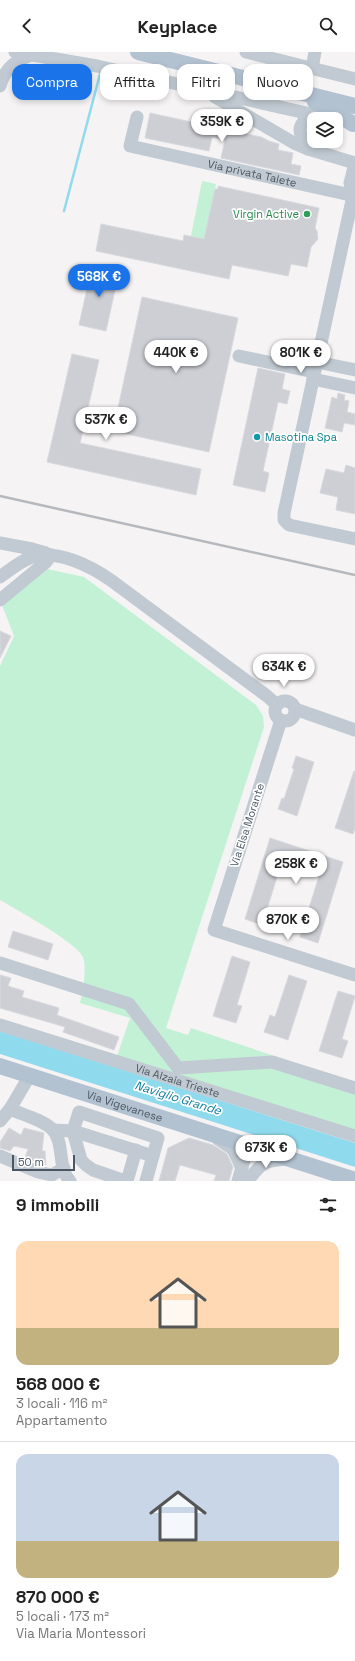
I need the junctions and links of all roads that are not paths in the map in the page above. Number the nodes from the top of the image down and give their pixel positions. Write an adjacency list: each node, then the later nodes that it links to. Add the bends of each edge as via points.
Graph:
1 (15, 52): 6 (street)
2 (138, 52): 7 (main road)
3 (182, 52): 16 (main road)
4 (246, 52): 8 (street)
5 (316, 52): 9 (street)
6 (31, 55): 14 (street, via 11,65); 15 (street, via 97,66)
7 (187, 64)
8 (296, 64)
9 (313, 64)
10 (313, 68): 13 (street)
11 (235, 76): 20 (main road)
12 (235, 78): 22 (main road, via 252,86 319,104)
13 (355, 79)
14 (0, 83)
15 (177, 85)
16 (355, 96)
17 (222, 100): 21 (street)
18 (243, 100): 21 (street, via 239,106)
19 (249, 100): 23 (street)
20 (355, 106)
21 (241, 112): 27 (street)
22 (329, 112)
23 (307, 113)
24 (137, 117): 29 (street, Via privata Talete, via 130,146)
25 (307, 118): 26 (street, via 300,126 300,132)
26 (307, 147)
27 (308, 149): 28 (street)
28 (355, 164): 29 (street, via 350,183)
29 (354, 195): 32 (street)
30 (239, 356): 32 (street)
31 (355, 370): 32 (street)
32 (315, 371): 33 (street); 34 (street, via 284,520 289,525)
33 (355, 388)
34 (355, 539)
35 (0, 543): 36 (street)
36 (51, 555): 37 (street, via 30,558); 38 (street); 39 (street, via 85,564 100,572)
37 (0, 577)
38 (0, 600)
39 (277, 705): 40 (street, via 286,701 292,703); 41 (street, via 275,714)
40 (295, 710): 41 (street, via 293,718); 42 (street)
41 (281, 720): 44 (street, Via Elsa Morante, via 214,930)
42 (355, 730)
43 (0, 963): 48 (street, via 129,1004 178,1068 272,1062)
44 (355, 975)
45 (0, 1025): 54 (street, Via Alzaia Trieste)
46 (0, 1066): 47 (main road, Via Vigevanese)
47 (30, 1076): 49 (street); 53 (main road, Via Vigevanese)
48 (355, 1088)
49 (10, 1109): 50 (street); 51 (street)
50 (0, 1121)
51 (53, 1130): 52 (street); 60 (street)
52 (73, 1131): 56 (street); 58 (street, via 79,1112 158,1138); 65 (street, via 81,1160 86,1165)
53 (207, 1133): 55 (main road, Via Vigevanese); 61 (street, via 230,1146)
54 (355, 1136)
55 (254, 1148): 59 (main road, Via Vigevanese); 61 (street); 62 (street)
56 (136, 1150): 58 (street); 65 (street)
57 (0, 1156): 60 (street, via 52,1175)
58 (153, 1156): 66 (street)
59 (288, 1159): 62 (street, via 266,1161); 63 (main road, Via Vigevanese)
60 (64, 1168): 64 (street)
61 (242, 1168): 62 (street)
62 (246, 1180)
63 (355, 1180)
64 (70, 1181)
65 (126, 1181)
66 (146, 1181)

